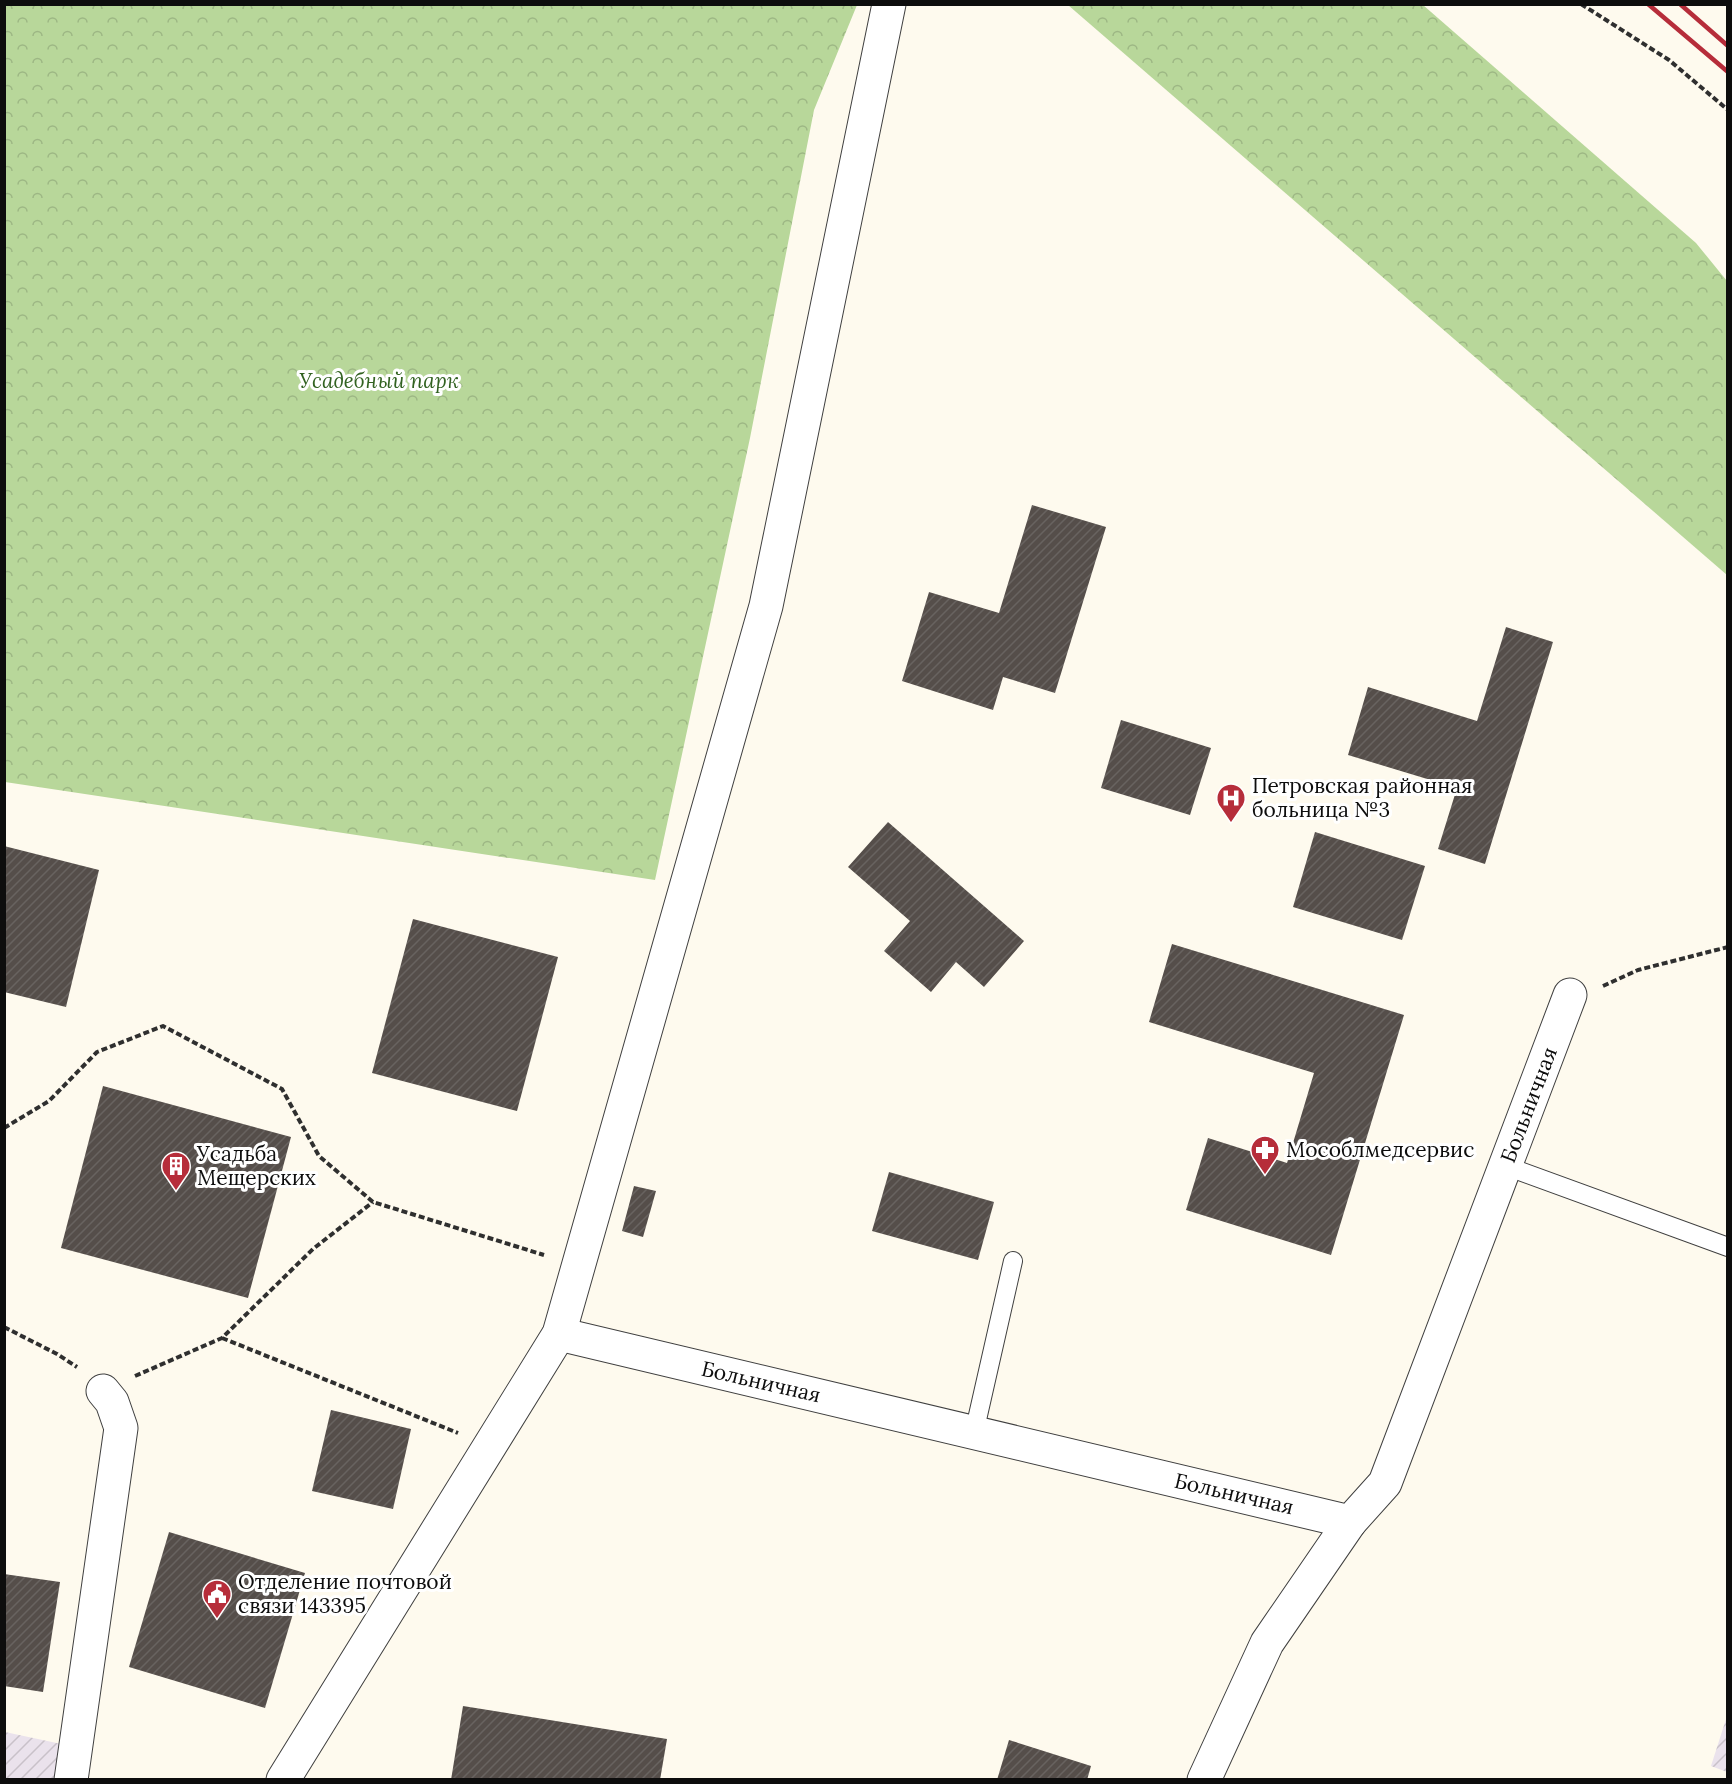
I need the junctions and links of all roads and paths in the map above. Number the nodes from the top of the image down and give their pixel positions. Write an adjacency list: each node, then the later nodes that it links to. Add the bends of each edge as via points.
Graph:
1 (889, 4): 11 (street, via 766,606)
2 (1581, 4): 3 (path, via 1669,60)
3 (1728, 110)
4 (1728, 947): 5 (path, via 1638,970 1606,985)
5 (1570, 995): 7 (street, Больничная)
6 (4, 1128): 8 (path, via 49,1101 97,1052 163,1026 282,1089 319,1156)
7 (1506, 1166): 9 (lane); 18 (street, Больничная, via 1385,1483)
8 (373, 1203): 11 (path); 14 (path, via 313,1249)
9 (1728, 1246)
10 (1013, 1260): 16 (lane)
11 (578, 1266): 13 (street)
12 (4, 1327): 15 (path, via 66,1360 92,1377)
13 (559, 1334): 16 (street, Больничная); 17 (street)
14 (222, 1338): 15 (path); 17 (path)
15 (103, 1390): 19 (street, via 121,1428)
16 (974, 1432): 18 (street, Больничная)
17 (491, 1446): 20 (street)
18 (1350, 1522): 21 (street, via 1267,1643)
19 (71, 1779)
20 (283, 1779)
21 (1204, 1779)

